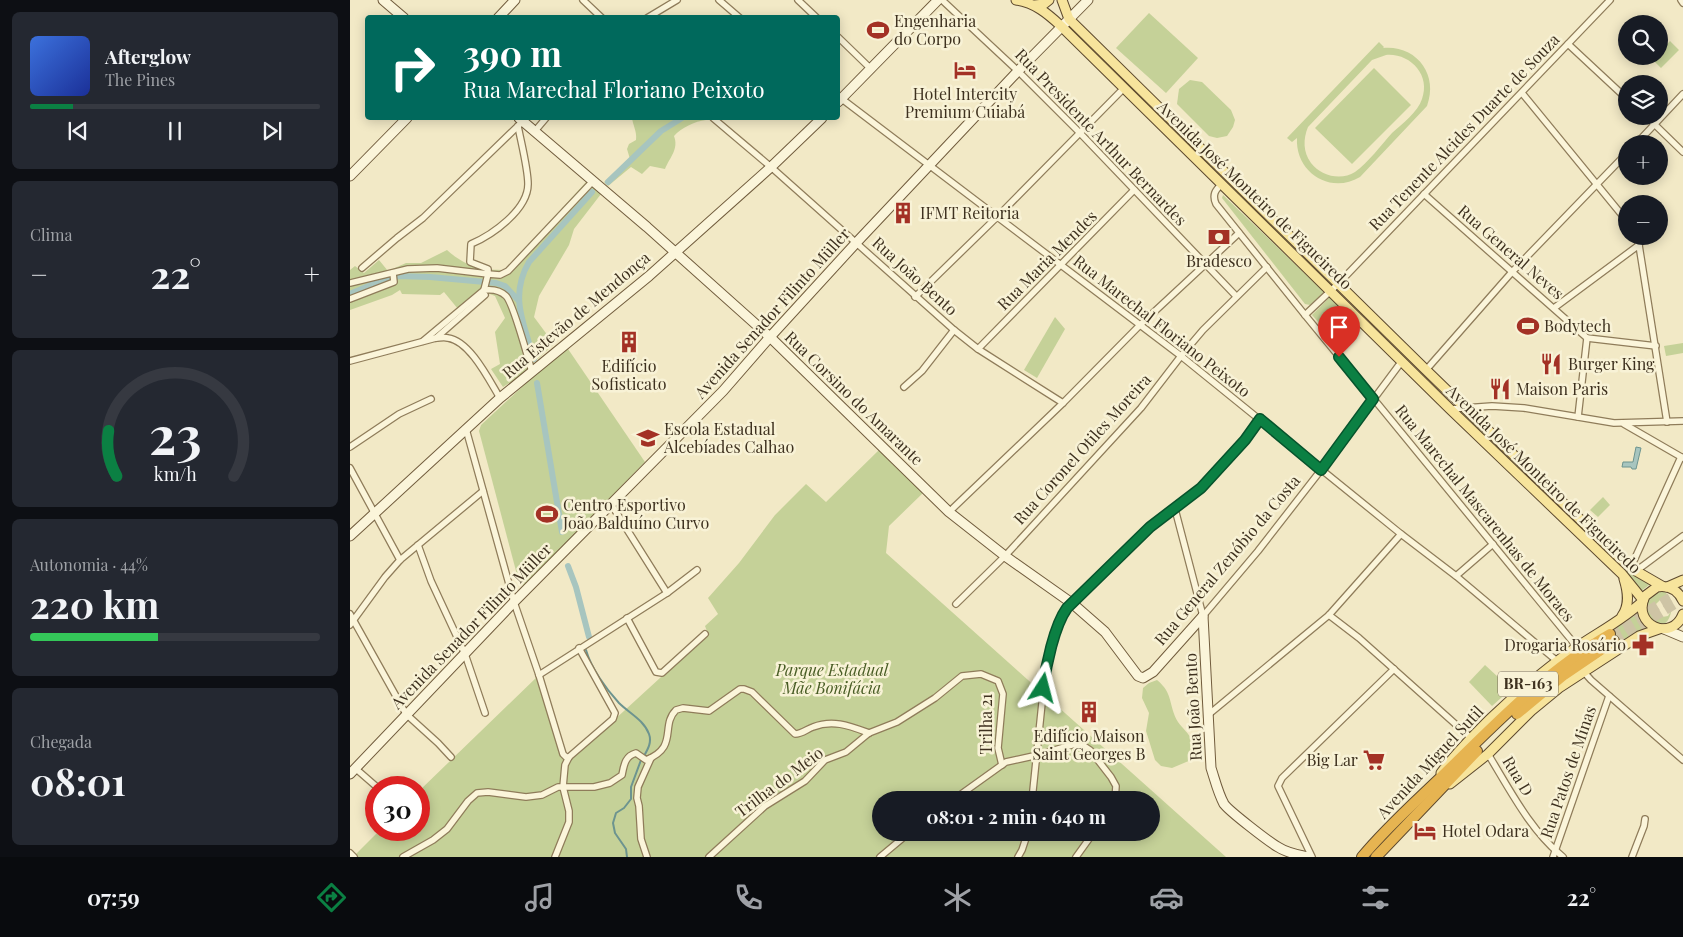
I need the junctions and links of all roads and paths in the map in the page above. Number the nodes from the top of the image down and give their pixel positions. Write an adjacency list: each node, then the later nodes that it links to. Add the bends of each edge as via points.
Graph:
1 (383, 0): 15 (street)
2 (515, 0): 16 (street)
3 (583, 0): 17 (street)
4 (677, 0): 18 (street)
5 (719, 0): 19 (street)
6 (798, 0): 20 (street)
7 (938, 0): 25 (street)
8 (942, 0): 26 (street, Rua Presidente Arthur Bernardes)
9 (1016, 0): 14 (main road)
10 (1049, 0): 14 (main road)
11 (1062, 0): 21 (main road)
12 (1088, 0): 21 (street, Avenida Senador Filinto Müller)
13 (1610, 0): 24 (street, Rua Tenente Alcides Duarte de Souza)
14 (1035, 5): 22 (main road, Avenida José Monteiro de Figueiredo)
15 (400, 15)
16 (502, 15)
17 (599, 15)
18 (652, 15)
19 (736, 15)
20 (814, 15)
21 (1069, 19): 22 (street, Avenida Senador Filinto Müller); 67 (main road, Avenida José Monteiro de Figueiredo)
22 (1062, 26): 26 (street, Avenida Senador Filinto Müller); 27 (main road, Avenida José Monteiro de Figueiredo)
23 (840, 39): 25 (street)
24 (1568, 44): 28 (street); 29 (street, Rua Tenente Alcides Duarte de Souza)
25 (872, 69): 31 (street)
26 (1018, 71): 42 (street, Rua Presidente Arthur Bernardes); 46 (street, Avenida Senador Filinto Müller)
27 (1124, 88): 42 (street); 50 (main road, Avenida José Monteiro de Figueiredo)
28 (1618, 91)
29 (1522, 93): 51 (street); 53 (street, Rua Tenente Alcides Duarte de Souza)
30 (1683, 94): 33 (street)
31 (840, 98)
32 (840, 100): 46 (street, Rua Marechal Floriano Peixoto)
33 (1668, 110)
34 (404, 120): 48 (street)
35 (544, 120): 41 (street)
36 (715, 120): 47 (street, Rua João Bento)
37 (820, 120): 47 (street, Rua Estevão de Mendonça)
38 (520, 122): 41 (street, Rua Corsino do Amarante); 63 (street, via 423,218); 68 (street, via 528,184 526,194 520,207 503,224 471,244 470,262 488,269)
39 (1653, 125): 43 (street)
40 (1655, 125): 44 (street)
41 (535, 130): 49 (street, Rua Corsino do Amarante)
42 (1079, 132): 52 (street, Rua Presidente Arthur Bernardes); 55 (street)
43 (1644, 135)
44 (1683, 152)
45 (1618, 163): 51 (street)
46 (928, 165): 55 (street, Rua Marechal Floriano Peixoto); 57 (street, Avenida Senador Filinto Müller)
47 (771, 167): 57 (street, Rua João Bento); 59 (street, Rua Estevão de Mendonça)
48 (350, 176)
49 (593, 181): 59 (street, Rua Corsino do Amarante); 68 (street, via 508,272)
50 (1222, 184): 56 (street, Rua Marechal Mascarenhas de Moraes, via 1216,190 1215,201); 69 (main road, Avenida José Monteiro de Figueiredo)
51 (1597, 185): 54 (street); 64 (street)
52 (1134, 190): 60 (street, Rua Presidente Arthur Bernardes); 61 (street, Rua Maria Mendes)
53 (1424, 194): 64 (street, Rua General Neves); 67 (street, Rua Tenente Alcides Duarte de Souza)
54 (1618, 210)
55 (998, 216): 61 (street, Rua Marechal Floriano Peixoto); 71 (street)
56 (1239, 233): 60 (street); 62 (street, Rua Marechal Mascarenhas de Moraes)
57 (856, 243): 71 (street, Rua João Bento); 77 (street, Avenida Senador Filinto Müller)
58 (1639, 245): 73 (street); 81 (street)
59 (675, 253): 77 (street, Rua Corsino do Amarante); 87 (street, Rua Estevão de Mendonça)
60 (1205, 264): 70 (street, Rua Presidente Arthur Bernardes); 75 (street)
61 (1061, 266): 75 (street, Rua Marechal Floriano Peixoto); 82 (street, Rua Maria Mendes)
62 (1267, 267): 70 (street, Rua Coronel Otiles Moreira); 74 (street, Rua Marechal Mascarenhas de Moraes)
63 (362, 268)
64 (1512, 272): 73 (street, Rua General Neves); 86 (street)
65 (393, 273): 66 (street); 68 (street, via 408,268 437,268); 72 (street, via 394,282)
66 (350, 283)
67 (1339, 283): 69 (street, Rua Tenente Alcides Duarte de Souza); 86 (main road, Avenida José Monteiro de Figueiredo)
68 (486, 284): 78 (street); 80 (street); 87 (street, via 509,300)
69 (1331, 291): 74 (street, Rua Tenente Alcides Duarte de Souza); 85 (main road, Avenida José Monteiro de Figueiredo)
70 (1236, 296): 83 (street, Rua Coronel Otiles Moreira)
71 (915, 297): 76 (street, Rua João Bento)
72 (350, 299)
73 (1554, 308): 79 (street, Rua General Neves)
74 (1305, 315): 91 (street, Rua Marechal Mascarenhas de Moraes)
75 (1140, 325): 83 (street, Rua Marechal Floriano Peixoto); 92 (street)
76 (954, 330): 82 (street, Rua João Bento); 88 (street, via 922,371)
77 (770, 337): 106 (street, Avenida Senador Filinto Müller, via 723,391); 109 (street, Rua Corsino do Amarante)
78 (436, 338): 80 (street); 89 (street, via 449,338 462,344)
79 (1587, 338): 81 (street); 95 (street)
80 (423, 341): 84 (street)
81 (1656, 346): 98 (street)
82 (978, 349): 92 (street, Rua João Bento)
83 (1181, 356): 96 (street, Rua Marechal Floriano Peixoto); 115 (street, Rua Coronel Otiles Moreira, via 1141,408)
84 (350, 361)
85 (1402, 361): 91 (street, Rua General Zenóbio da Costa); 94 (main road, Avenida José Monteiro de Figueiredo)
86 (1426, 370): 93 (main road, Avenida José Monteiro de Figueiredo)
87 (532, 372): 89 (street, Rua Estevão de Mendonça)
88 (904, 387)
89 (500, 398): 100 (street, Rua Estevão de Mendonça)
90 (431, 399): 101 (street, via 399,414)
91 (1373, 399): 104 (street, Rua General Zenóbio da Costa); 113 (street, Rua Marechal Mascarenhas de Moraes)
92 (1063, 403): 109 (street)
93 (1466, 408): 94 (street); 95 (street, via 1524,408); 117 (main road, Avenida José Monteiro de Figueiredo)
94 (1450, 409): 119 (main road, Avenida José Monteiro de Figueiredo)
95 (1578, 417): 99 (street)
96 (1260, 419): 104 (street, Rua Marechal Floriano Peixoto); 107 (street, via 1201,488)
97 (1683, 421): 98 (street)
98 (1667, 422): 99 (street)
99 (1623, 423): 102 (street)
100 (466, 429): 105 (street); 108 (street, Rua Estevão de Mendonça)
101 (350, 447)
102 (1682, 457): 117 (street)
103 (350, 468): 108 (street)
104 (1321, 470): 110 (street, Rua Marechal Floriano Peixoto); 131 (street, Rua General Zenóbio da Costa)
105 (483, 491): 114 (street); 126 (street)
106 (611, 504): 123 (street); 126 (street, Avenida Senador Filinto Müller)
107 (1174, 509): 128 (street, via 1150,527); 131 (street, Rua João Bento)
108 (375, 512): 111 (street, Rua Estevão de Mendonça); 116 (street)
109 (949, 512): 115 (street, Rua Corsino do Amarante)
110 (1401, 534): 120 (street, Rua Marechal Floriano Peixoto); 130 (street)
111 (350, 536)
112 (1683, 536): 117 (street)
113 (1493, 544): 120 (street); 139 (street, Rua Marechal Mascarenhas de Moraes)
114 (418, 545): 116 (street); 141 (street)
115 (1005, 556): 127 (street, Rua Coronel Otiles Moreira); 128 (street, Rua Corsino do Amarante)
116 (400, 560): 133 (street)
117 (1634, 569): 122 (main road, Avenida José Monteiro de Figueiredo)
118 (697, 570): 123 (street)
119 (1622, 574): 124 (main road, Avenida José Monteiro de Figueiredo); 134 (main road, via 1628,596 1626,611)
120 (1456, 576): 142 (street, Rua Marechal Floriano Peixoto)
121 (1683, 580): 122 (main road, BR-163)
122 (1665, 587): 124 (main road, BR-163, via 1652,589); 125 (main road, Avenida José Monteiro de Figueiredo, via 1676,591)
123 (667, 593): 132 (street)
124 (1643, 600): 134 (main road, Avenida Miguel Sutil / BR-163); 135 (main road, via 1644,618)
125 (1683, 601)
126 (514, 602): 141 (street, Avenida Senador Filinto Müller); 145 (street)
127 (956, 604)
128 (1072, 604): 146 (street, Rua Corsino do Amarante, via 1105,632 1138,676); 154 (street, via 1062,616 1048,659)
129 (1683, 614): 135 (main road, BR-163, via 1676,624)
130 (1329, 615): 143 (street); 150 (street)
131 (1203, 616): 146 (street, Rua General Zenóbio da Costa, via 1153,672); 150 (street, Rua João Bento)
132 (627, 618): 136 (street, via 656,672 662,674); 140 (street)
133 (351, 619): 149 (street)
134 (1620, 619): 139 (main road, Avenida Miguel Sutil / BR-163)
135 (1661, 629): 138 (street); 144 (main road, Avenida Miguel Sutil / BR-163, via 1639,636)
136 (705, 634)
137 (1612, 637): 163 (highway, BR-163, via 1524,708)
138 (1683, 637)
139 (1577, 647): 142 (main road, Avenida Miguel Sutil / BR-163)
140 (579, 648): 145 (street); 155 (street, via 615,713 614,719)
141 (464, 654): 148 (street); 149 (street, Avenida Senador Filinto Müller)
142 (1557, 661): 152 (main road, Avenida Miguel Sutil / BR-163, via 1515,695)
143 (1394, 669): 152 (street); 182 (street, via 1282,778 1278,786)
144 (1584, 671): 147 (street); 153 (main road, Avenida Miguel Sutil / BR-163, via 1531,711)
145 (540, 675): 155 (street, via 563,754)
146 (1143, 678)
147 (1609, 696): 158 (street); 172 (street, Rua Patos de Minas)
148 (485, 713)
149 (406, 714): 156 (street); 160 (street, Avenida Senador Filinto Müller)
150 (1208, 715): 181 (street, Rua João Bento, via 1211,768 1225,806 1278,847)
151 (868, 733): 157 (street, via 838,723 795,734 744,688 709,711 676,710 670,719 663,749); 159 (street, Trilha 21, via 897,722 962,676 982,674 998,681 1003,694 998,748); 177 (street, Trilha do Meio, via 846,752 825,760 805,781 765,806)
152 (1471, 738): 163 (main road, Avenida Miguel Sutil / BR-163, via 1449,761)
153 (1488, 754): 163 (main road, Avenida Miguel Sutil / BR-163); 172 (street, Rua D, via 1525,815)
154 (1038, 755): 159 (street); 165 (street); 166 (street, via 1075,744 1084,746 1111,776)
155 (569, 756): 162 (street, via 564,765)
156 (450, 757)
157 (648, 759): 162 (street, via 632,754 625,760 622,775 610,783 594,787); 176 (street, via 637,798 641,839)
158 (1683, 760)
159 (1002, 765): 164 (street)
160 (352, 768): 161 (street)
161 (365, 778)
162 (562, 787): 174 (street, via 526,797 477,793 447,829); 175 (street, via 569,822)
163 (1434, 790): 183 (highway, Avenida Miguel Sutil / BR-163); 184 (highway, Avenida Miguel Sutil / BR-163)
164 (966, 791)
165 (1033, 791)
166 (1116, 791)
167 (1645, 818): 186 (street)
168 (899, 841): 178 (street)
169 (1025, 841): 179 (street)
170 (1088, 841): 180 (street)
171 (350, 853): 173 (street)
172 (1554, 854): 185 (street, Rua D)
173 (354, 857)
174 (403, 857)
175 (556, 857)
176 (647, 857)
177 (709, 857)
178 (880, 857)
179 (1018, 857)
180 (1076, 857)
181 (1308, 857)
182 (1312, 857)
183 (1362, 857)
184 (1376, 857)
185 (1563, 857)
186 (1632, 857)

